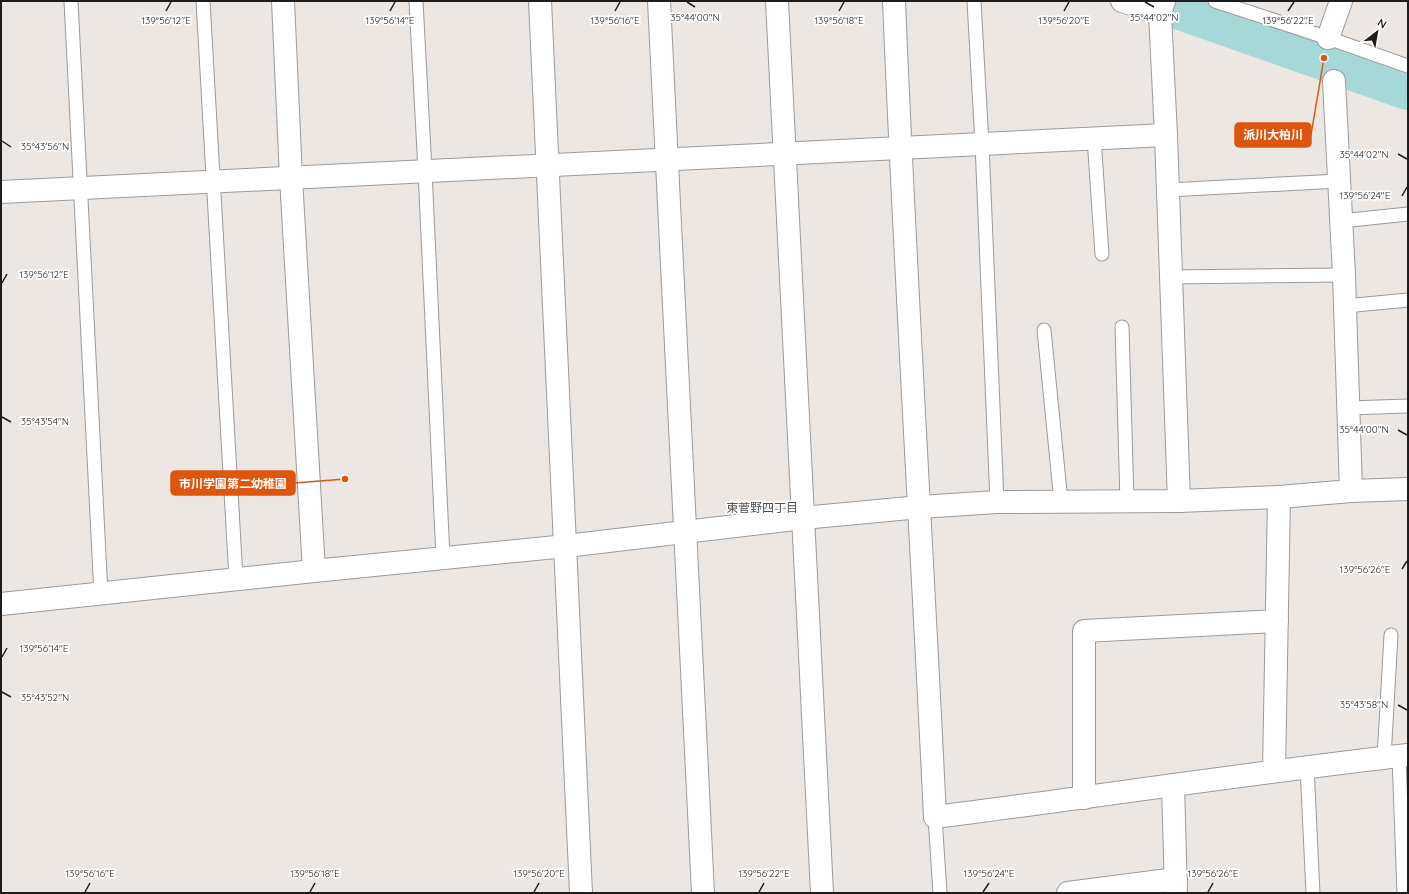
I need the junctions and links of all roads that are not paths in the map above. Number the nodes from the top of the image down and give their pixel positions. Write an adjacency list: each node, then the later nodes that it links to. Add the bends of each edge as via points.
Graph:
1 (71, 1): 28 (lane)
2 (203, 1): 26 (lane)
3 (283, 1): 25 (street)
4 (416, 1): 24 (lane)
5 (540, 1): 23 (street)
6 (659, 1): 22 (street)
7 (777, 1): 21 (street)
8 (894, 1): 20 (street)
9 (974, 1): 19 (lane)
10 (1122, 1): 13 (street)
11 (1215, 1): 14 (lane)
12 (1341, 1): 14 (street)
13 (1162, 8): 17 (street)
14 (1328, 38): 15 (lane)
15 (1408, 66)
16 (1334, 81): 27 (street)
17 (1166, 135): 18 (street); 29 (street)
18 (1094, 138): 19 (street); 33 (lane)
19 (982, 144): 20 (street); 47 (lane)
20 (900, 148): 21 (street); 49 (street)
21 (785, 154): 22 (street); 50 (street)
22 (667, 159): 23 (street); 51 (street)
23 (548, 165): 24 (street); 52 (street)
24 (425, 171): 25 (street); 53 (lane)
25 (291, 178): 26 (street); 54 (street)
26 (212, 182): 28 (street); 55 (lane)
27 (1339, 182): 29 (lane); 32 (street)
28 (80, 188): 30 (street); 56 (lane)
29 (1168, 190): 35 (street)
30 (1, 192)
31 (1408, 214): 32 (lane)
32 (1341, 221): 34 (street)
33 (1102, 254)
34 (1344, 275): 35 (lane); 37 (street)
35 (1171, 277): 46 (street)
36 (1408, 300): 37 (lane)
37 (1345, 306): 41 (street)
38 (1122, 327): 45 (lane)
39 (1044, 330): 48 (lane)
40 (1408, 406): 41 (lane)
41 (1348, 408): 43 (street)
42 (1408, 489): 43 (street)
43 (1351, 491): 44 (street)
44 (1279, 497): 46 (street); 58 (street)
45 (1127, 501): 46 (street); 48 (street)
46 (1179, 501)
47 (997, 502): 48 (street); 49 (street)
48 (1061, 502)
49 (920, 507): 50 (street); 65 (street)
50 (803, 518): 51 (street); 69 (street)
51 (686, 532): 52 (street); 68 (street)
52 (566, 546): 53 (street); 67 (street)
53 (443, 558): 54 (street)
54 (314, 571): 55 (street)
55 (236, 579): 56 (street)
56 (101, 595): 57 (street)
57 (1, 604)
58 (1277, 621): 62 (street); 64 (street, via 1084,631)
59 (1391, 635): 60 (lane)
60 (1397, 757): 61 (street); 73 (lane)
61 (1307, 767): 62 (street); 72 (lane)
62 (1274, 771): 63 (street)
63 (1173, 785): 64 (street); 66 (street)
64 (1084, 798): 65 (street)
65 (935, 817): 70 (lane)
66 (1176, 886): 71 (street)
67 (581, 893)
68 (703, 893)
69 (822, 893)
70 (940, 893)
71 (1068, 893)
72 (1313, 893)
73 (1404, 893)

